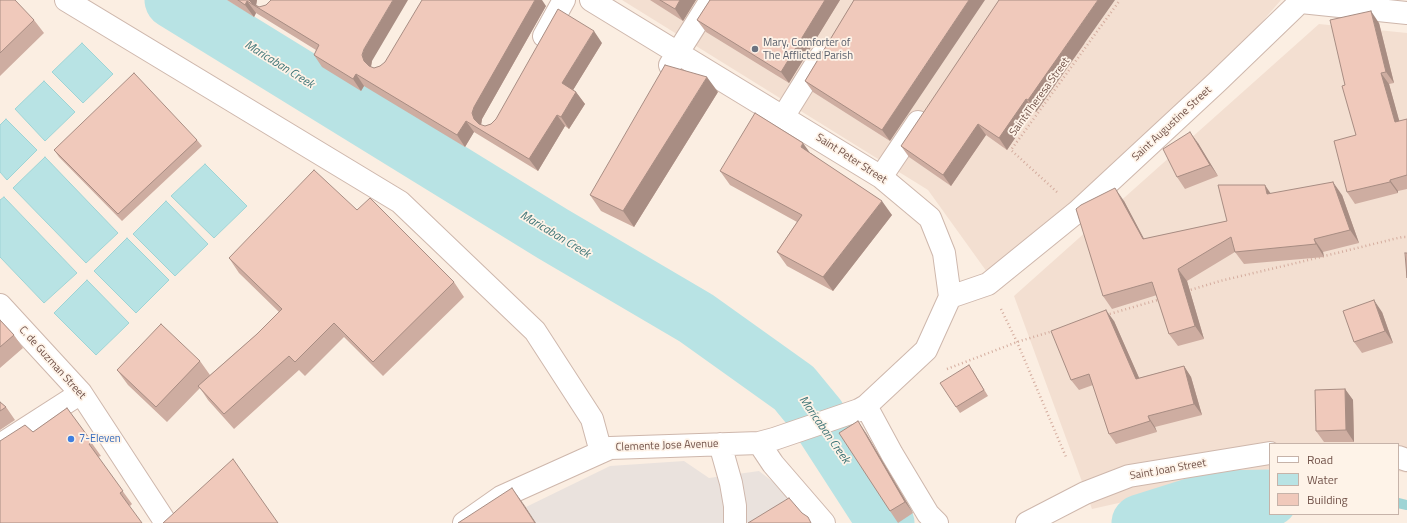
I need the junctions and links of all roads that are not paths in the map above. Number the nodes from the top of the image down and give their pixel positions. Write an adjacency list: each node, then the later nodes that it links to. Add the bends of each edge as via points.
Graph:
1 (66, 0): 21 (street, via 400,202 535,331 592,419)
2 (564, 0): 9 (street)
3 (590, 0): 8 (street, Saint Peter Street)
4 (711, 0): 8 (street)
5 (1302, 1): 6 (street, Saint Augustine Street); 14 (street, Saint Augustine Street, via 1078,211 988,284)
6 (1407, 13)
7 (831, 39): 12 (street)
8 (677, 53): 10 (street); 12 (street, Saint Peter Street)
9 (532, 55)
10 (662, 80)
11 (929, 105): 13 (street)
12 (783, 117): 13 (street, Saint Peter Street)
13 (881, 177): 14 (street, Saint Peter Street, via 930,218 944,253)
14 (950, 297): 17 (street, via 926,350)
15 (0, 305): 16 (street, C. de Guzman Street)
16 (81, 393): 20 (street); 23 (street, C. de Guzman Street)
17 (863, 408): 18 (street, Clemente Jose Avenue); 27 (street, via 928,514)
18 (767, 441): 19 (street, Clemente Jose Avenue); 26 (street, via 773,464)
19 (720, 444): 21 (street, Clemente Jose Avenue, via 610,448); 25 (street, via 731,483)
20 (0, 445)
21 (601, 452): 24 (street, Clemente Jose Avenue, via 501,497)
22 (1269, 453): 28 (street, Saint Joan Street, via 1129,476 1085,493)
23 (166, 523)
24 (464, 523)
25 (735, 523)
26 (824, 523)
27 (937, 523)
28 (1027, 523)

